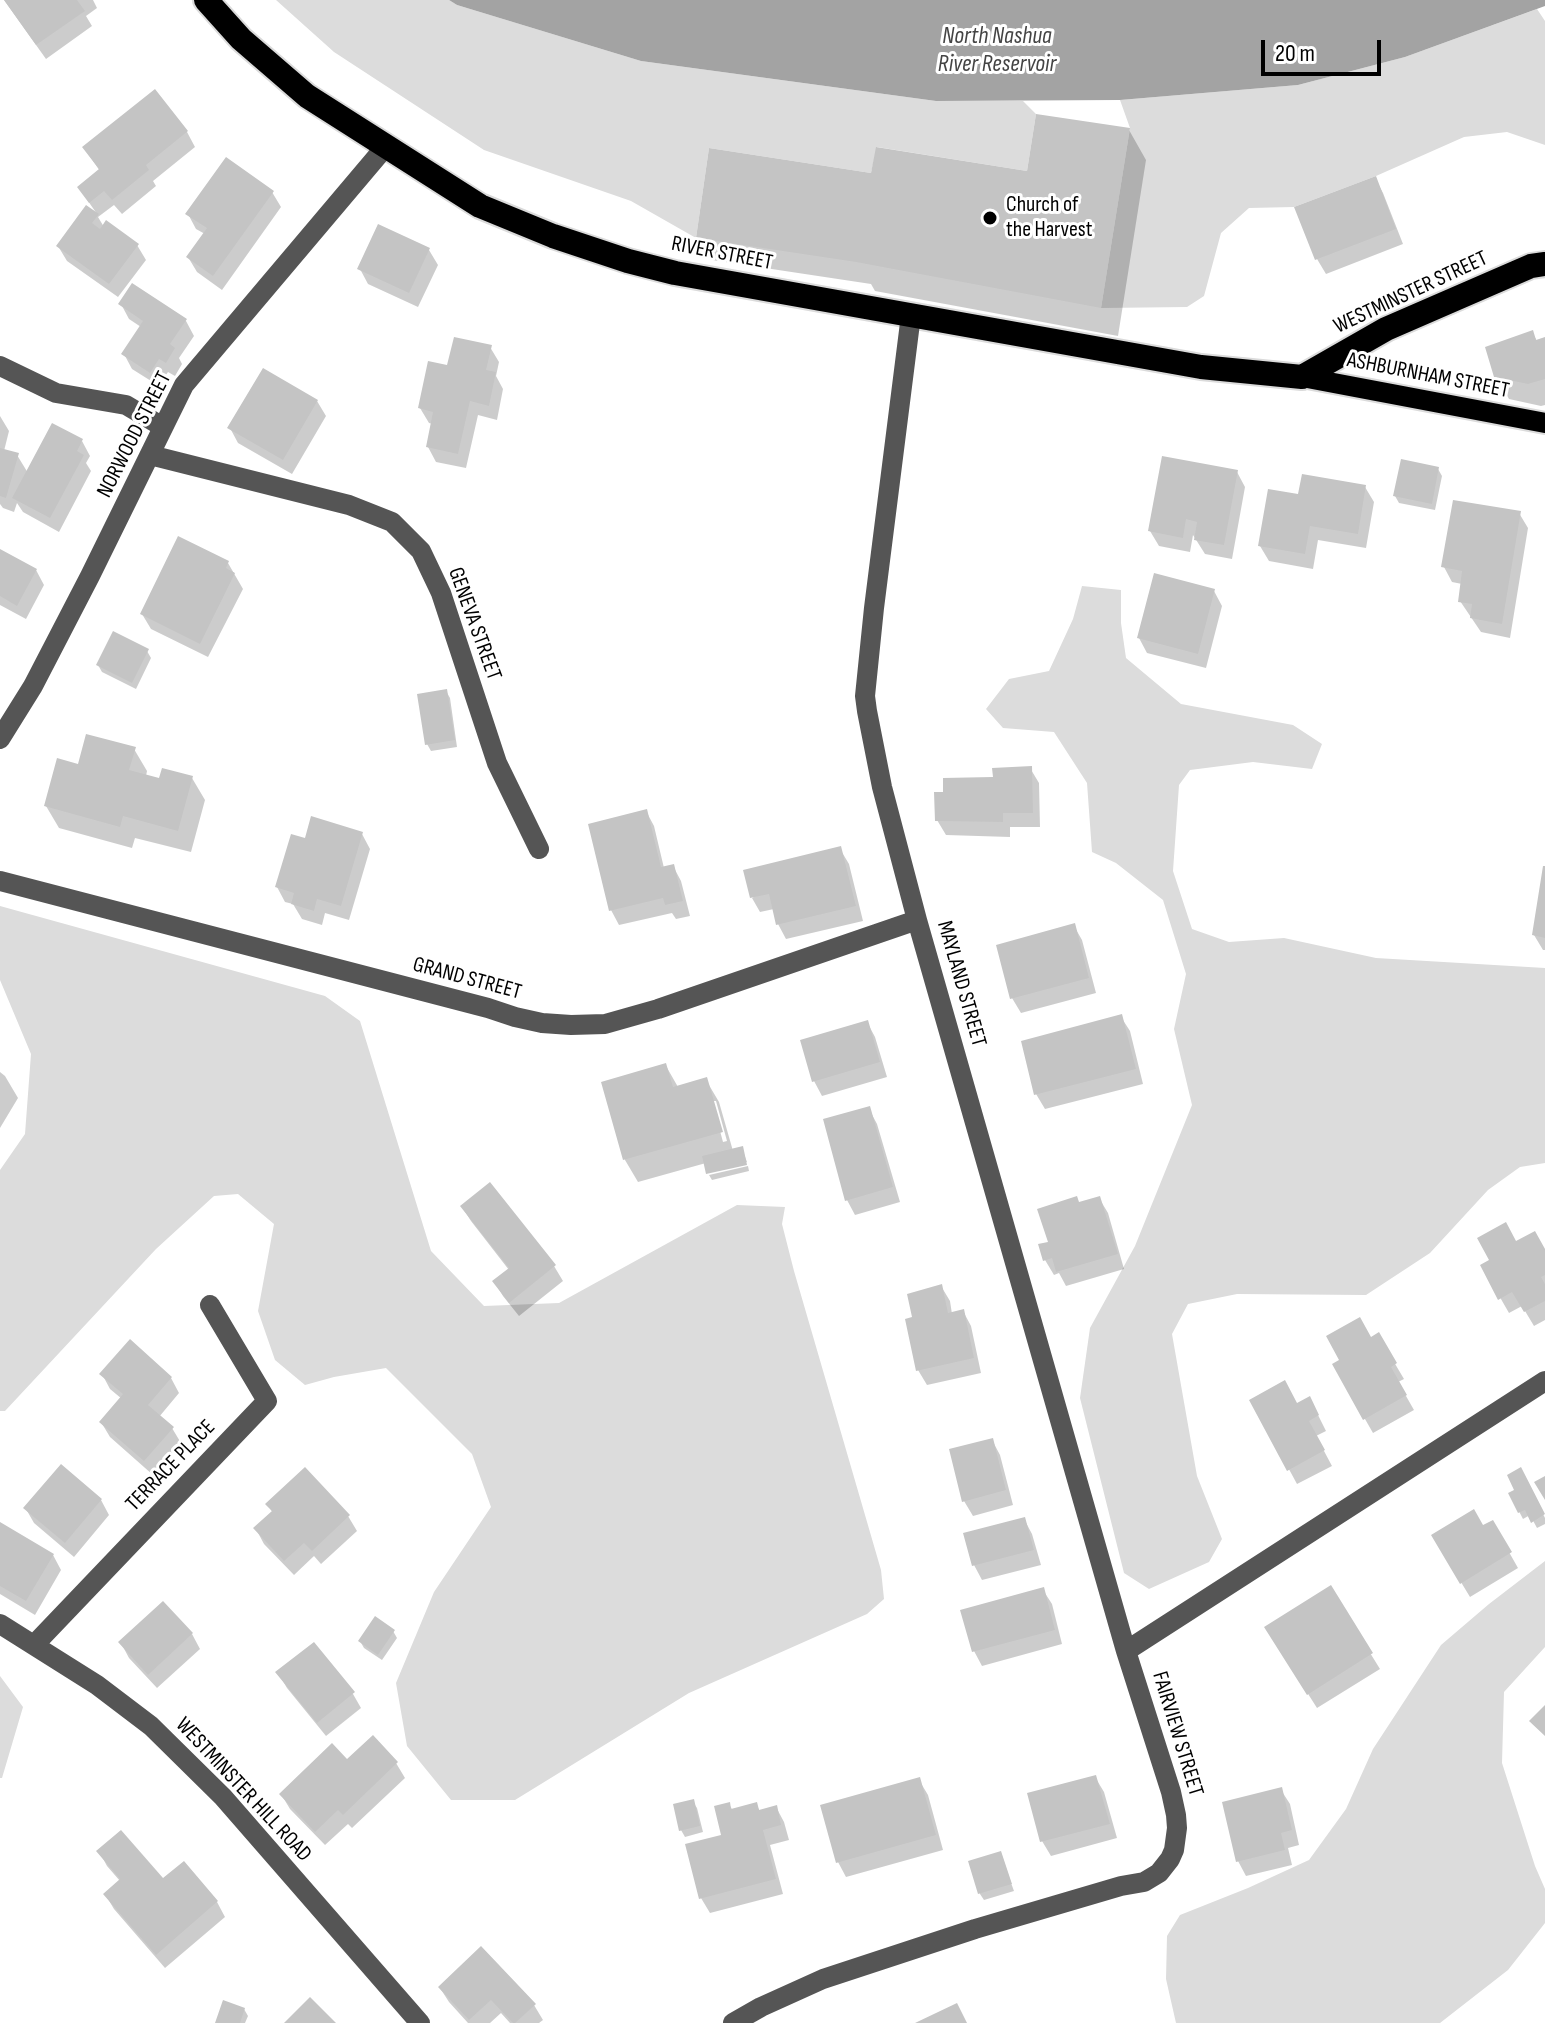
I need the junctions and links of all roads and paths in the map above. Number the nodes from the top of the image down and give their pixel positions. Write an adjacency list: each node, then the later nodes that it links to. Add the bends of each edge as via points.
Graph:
1 (206, 0): 2 (highway, RIVER STREET, via 241,39 307,96)
2 (386, 146): 4 (highway, RIVER STREET, via 480,206 628,261); 8 (street, NORWOOD STREET, via 184,385)
3 (1545, 264): 6 (highway, WESTMINSTER STREET, via 1386,329)
4 (911, 315): 6 (highway, RIVER STREET, via 1201,367); 13 (street, MAYLAND STREET, via 865,696 882,787)
5 (0, 366): 8 (street, via 56,393 126,405)
6 (1302, 377): 7 (main road, ASHBURNHAM STREET)
7 (1545, 423)
8 (163, 427): 9 (street, NORWOOD STREET)
9 (150, 455): 10 (street, NORWOOD STREET, via 33,686); 11 (street, GENEVA STREET, via 349,505 392,522 421,551 441,593 497,763)
10 (0, 739)
11 (539, 849)
12 (0, 881): 13 (street, GRAND STREET, via 515,1017 571,1025 605,1024 658,1009)
13 (917, 920): 18 (street, MAYLAND STREET)
14 (210, 1305): 17 (street, TERRACE PLACE, via 267,1401)
15 (1545, 1381): 18 (street, FAIRVIEW STREET)
16 (0, 1624): 17 (street, WESTMINSTER HILL ROAD)
17 (34, 1645): 19 (street, WESTMINSTER HILL ROAD, via 151,1726 223,1797)
18 (1126, 1651): 20 (street, FAIRVIEW STREET, via 1176,1815 1174,1850 1159,1873 1144,1882 823,1979)
19 (420, 2023)
20 (733, 2023)

